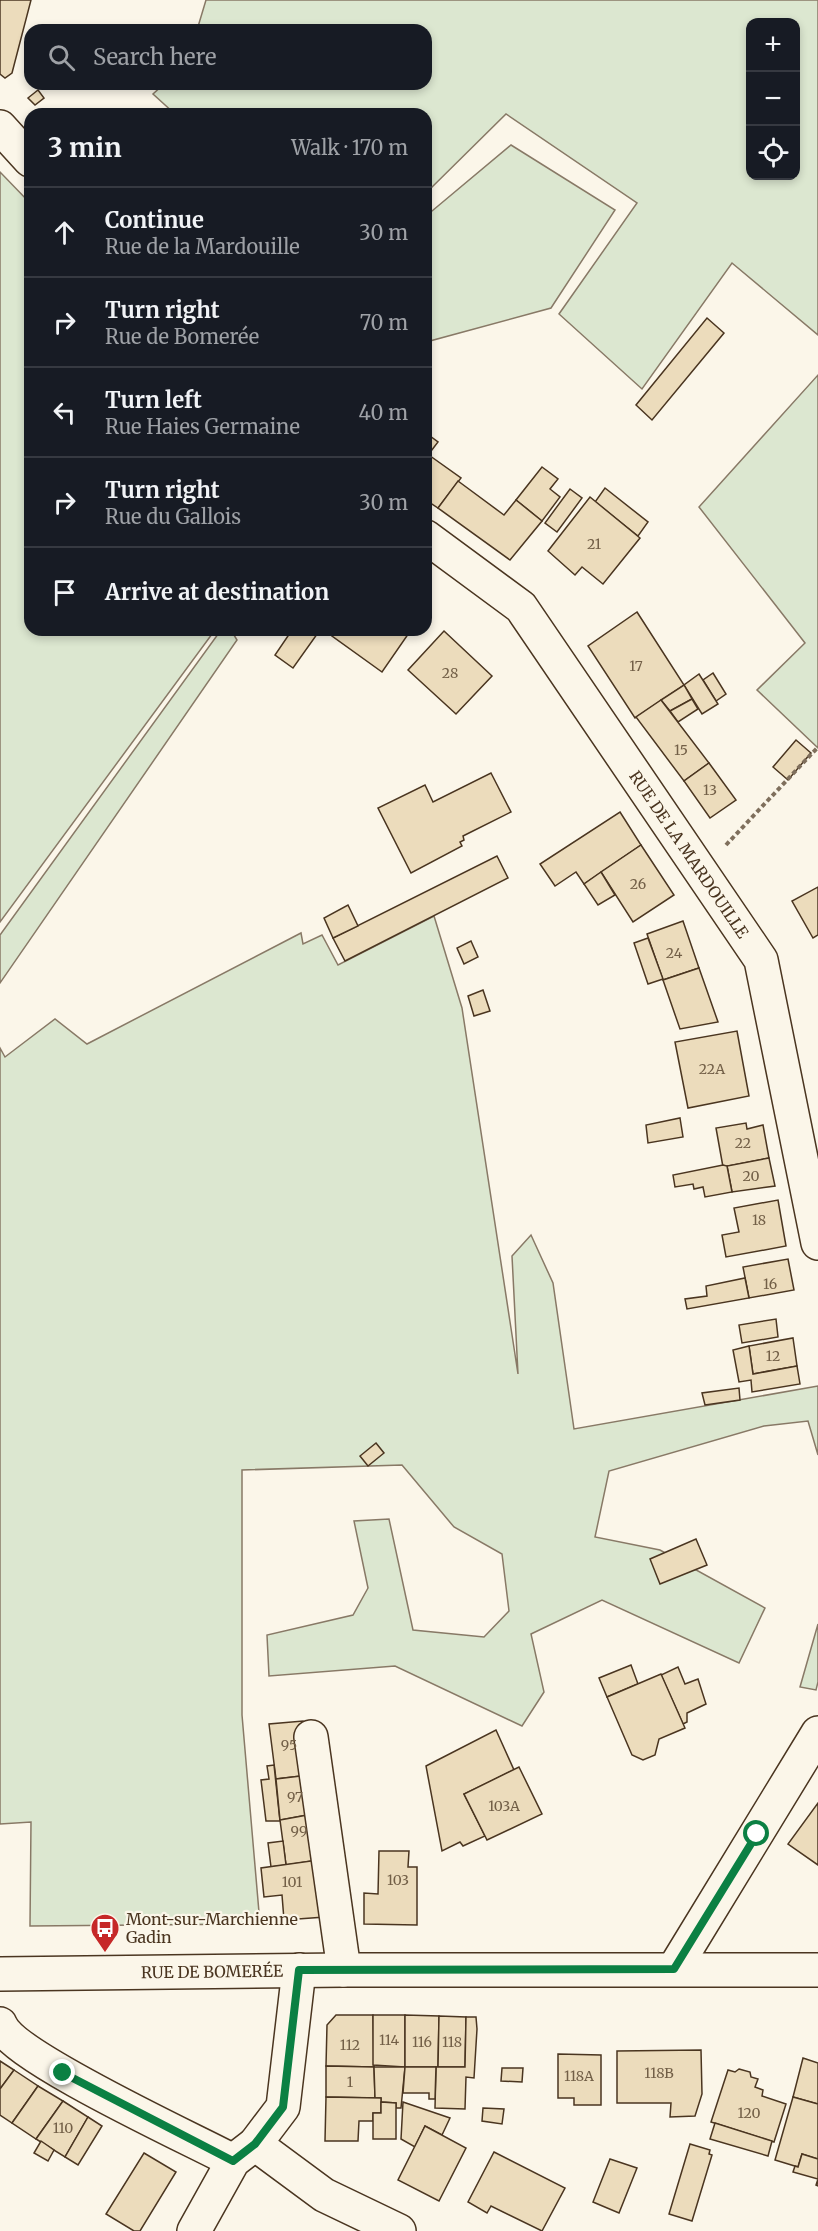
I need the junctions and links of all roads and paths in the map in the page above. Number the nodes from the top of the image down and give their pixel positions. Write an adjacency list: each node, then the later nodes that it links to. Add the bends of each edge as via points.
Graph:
1 (0, 127): 2 (street)
2 (24, 153)
3 (432, 541): 5 (street, RUE DE LA MARDOUILLE, via 521,607)
4 (818, 747): 5 (path)
5 (702, 872): 6 (street, RUE DE LA MARDOUILLE, via 761,960)
6 (818, 1243)
7 (818, 1733): 9 (street)
8 (311, 1737): 11 (street)
9 (674, 1969): 11 (street, RUE DE BOMERÉE); 12 (street, RUE DE BOMERÉE)
10 (299, 1970): 11 (street, RUE DE BOMERÉE); 13 (street, RUE DE BOMERÉE); 15 (street, via 283,2107)
11 (344, 1970)
12 (818, 1970)
13 (0, 1974)
14 (0, 2024): 15 (street, via 23,2048 63,2073)
15 (244, 2152): 16 (street); 17 (street)
16 (194, 2231)
17 (399, 2231)

